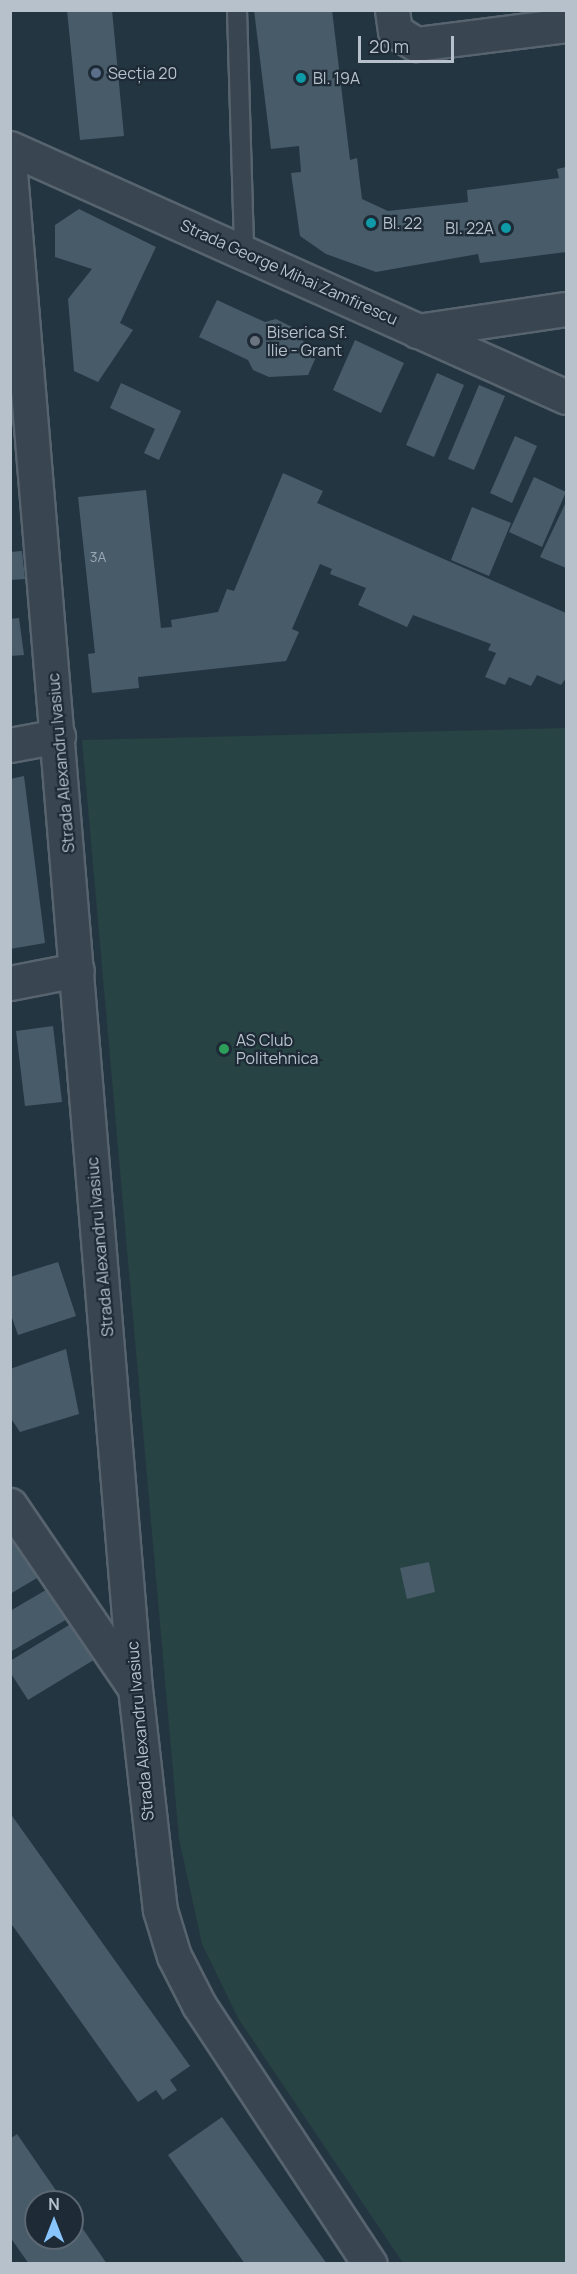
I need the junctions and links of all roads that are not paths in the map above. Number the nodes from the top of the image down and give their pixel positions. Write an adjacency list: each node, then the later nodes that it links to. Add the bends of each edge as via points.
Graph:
1 (237, 10): 6 (lane)
2 (392, 10): 3 (street, via 395,31 416,44)
3 (567, 25)
4 (10, 148): 6 (street, Strada George Mihai Zamfirescu)
5 (10, 172): 8 (street, Strada Alexandru Ivasiuc)
6 (244, 251): 9 (street, Strada George Mihai Zamfirescu)
7 (567, 309): 9 (street)
8 (18, 326): 11 (street, Strada Alexandru Ivasiuc)
9 (417, 331): 10 (street, Strada George Mihai Zamfirescu)
10 (567, 397)
11 (58, 736): 12 (street); 13 (street, Strada Alexandru Ivasiuc)
12 (10, 745)
13 (77, 970): 14 (street); 16 (street, Strada Alexandru Ivasiuc)
14 (10, 983)
15 (10, 1505): 16 (street)
16 (135, 1688): 17 (street, Strada Alexandru Ivasiuc, via 154,1869 174,1956 240,2072)
17 (369, 2264)

